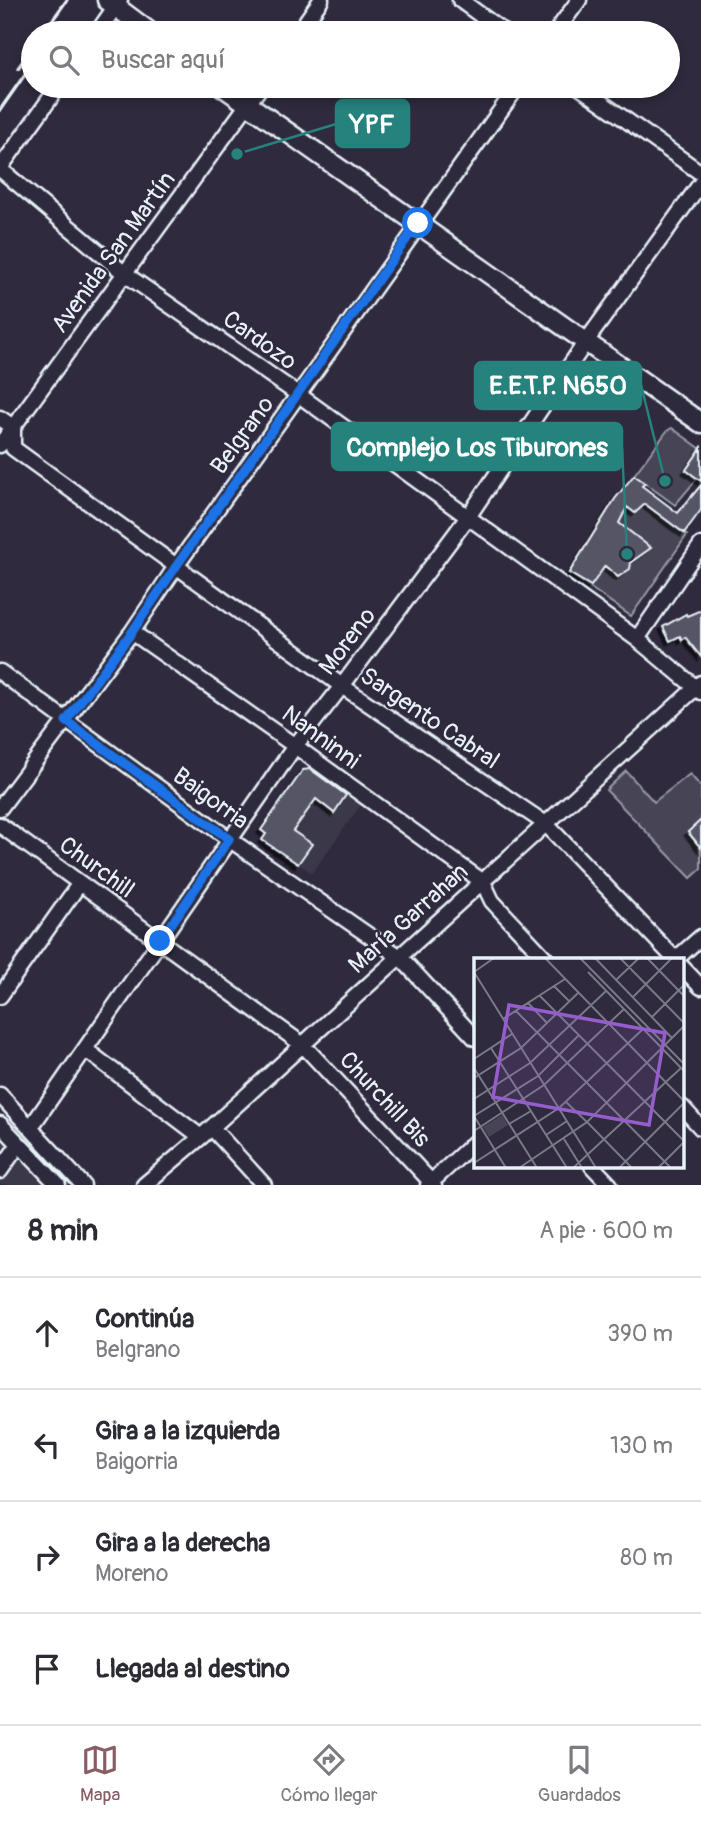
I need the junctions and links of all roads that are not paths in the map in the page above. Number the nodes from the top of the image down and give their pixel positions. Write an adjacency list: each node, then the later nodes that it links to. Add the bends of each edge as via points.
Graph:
1 (321, 0): 7 (street)
2 (460, 0): 8 (street)
3 (579, 0): 9 (street)
4 (114, 2): 5 (street); 6 (main road)
5 (104, 21)
6 (137, 21)
7 (306, 21)
8 (489, 21)
9 (564, 21)
10 (50, 98): 16 (street)
11 (238, 98): 15 (main road)
12 (253, 98): 15 (street, Avenida San Martín)
13 (509, 98): 19 (street, Belgrano)
14 (595, 98): 17 (street)
15 (248, 105): 19 (main road); 20 (street, Avenida San Martín)
16 (0, 169): 20 (street, Cardozo)
17 (701, 173)
18 (701, 183): 21 (street, Moreno)
19 (418, 223): 21 (main road); 22 (street, Belgrano)
20 (125, 274): 22 (street, Cardozo); 25 (street, Avenida San Martín)
21 (585, 343): 24 (main road); 27 (street, Moreno)
22 (299, 395): 27 (street, Cardozo); 29 (street, Belgrano)
23 (0, 418): 25 (street)
24 (701, 423)
25 (13, 427): 26 (street, Avenida San Martín); 29 (street, Sargento Cabral, via 13,448)
26 (0, 445)
27 (468, 517): 31 (street, Cardozo); 33 (street, Moreno)
28 (701, 545): 31 (street)
29 (177, 565): 30 (street, Belgrano); 33 (street, Sargento Cabral)
30 (132, 632): 35 (street, Belgrano); 36 (street, Nanninni)
31 (637, 639): 34 (street, Cardozo)
32 (0, 671): 35 (street, Baigorria)
33 (342, 686): 36 (street, Moreno); 38 (street, Sargento Cabral)
34 (700, 687): 38 (street, María Garrahan)
35 (66, 721): 37 (street, Belgrano); 40 (street, Baigorria)
36 (295, 746): 40 (street, Moreno); 41 (street, Nanninni)
37 (0, 808)
38 (546, 824): 41 (street, María Garrahan); 47 (street, Sargento Cabral)
39 (0, 825): 42 (street, Churchill)
40 (229, 839): 44 (street, Moreno); 45 (street, Baigorria)
41 (483, 882): 45 (street, María Garrahan); 46 (street, via 492,901)
42 (80, 883): 44 (street, Churchill); 51 (street)
43 (701, 937): 48 (street)
44 (160, 941): 53 (street, Churchill); 54 (street, Moreno)
45 (400, 957): 52 (street, Baigorria); 53 (street, María Garrahan)
46 (545, 958)
47 (674, 958)
48 (676, 958)
49 (684, 969): 50 (street)
50 (701, 987)
51 (0, 996)
52 (474, 1037)
53 (303, 1045): 60 (street, María Garrahan); 65 (street, Churchill Bis)
54 (86, 1049): 58 (street, Moreno); 60 (street)
55 (0, 1095): 58 (street)
56 (684, 1109): 59 (street)
57 (0, 1124): 62 (street)
58 (31, 1127): 67 (street)
59 (701, 1128)
60 (206, 1133): 68 (street, María Garrahan); 69 (street)
61 (474, 1143): 65 (street)
62 (19, 1144): 64 (street); 66 (street)
63 (594, 1168): 70 (street)
64 (0, 1171)
65 (431, 1184)
66 (58, 1185)
67 (83, 1185)
68 (144, 1185)
69 (264, 1185)
70 (610, 1185)

